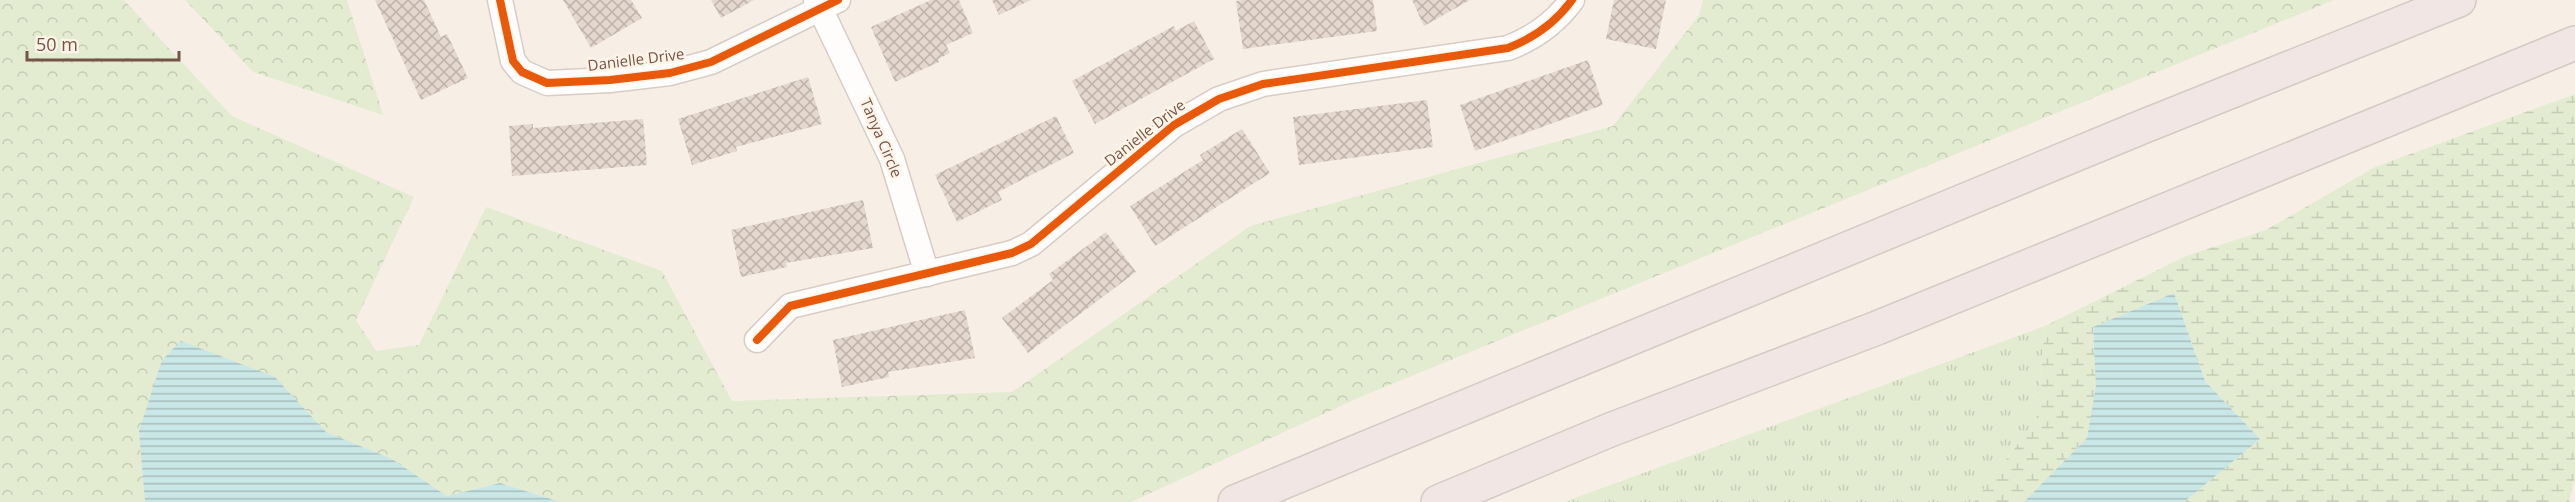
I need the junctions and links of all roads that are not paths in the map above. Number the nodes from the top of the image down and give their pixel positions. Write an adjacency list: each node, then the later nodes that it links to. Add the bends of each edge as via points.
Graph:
1 (500, 0): 5 (street, Danielle Drive, via 513,61 522,72 547,83 670,73 711,62)
2 (1572, 0): 10 (street, Danielle Drive, via 1533,37 1508,48 1263,84 1219,99 1174,125 1031,244 1012,253)
3 (2408, 0): 9 (highway)
4 (2459, 0): 9 (highway)
5 (825, 3): 10 (street, Tanya Circle, via 892,159)
6 (2575, 43): 8 (highway)
7 (2575, 57): 8 (highway)
8 (2502, 74): 13 (highway)
9 (2142, 127): 12 (highway)
10 (927, 274): 11 (street, Danielle Drive, via 790,306)
11 (757, 340)
12 (1234, 502)
13 (1438, 502)

